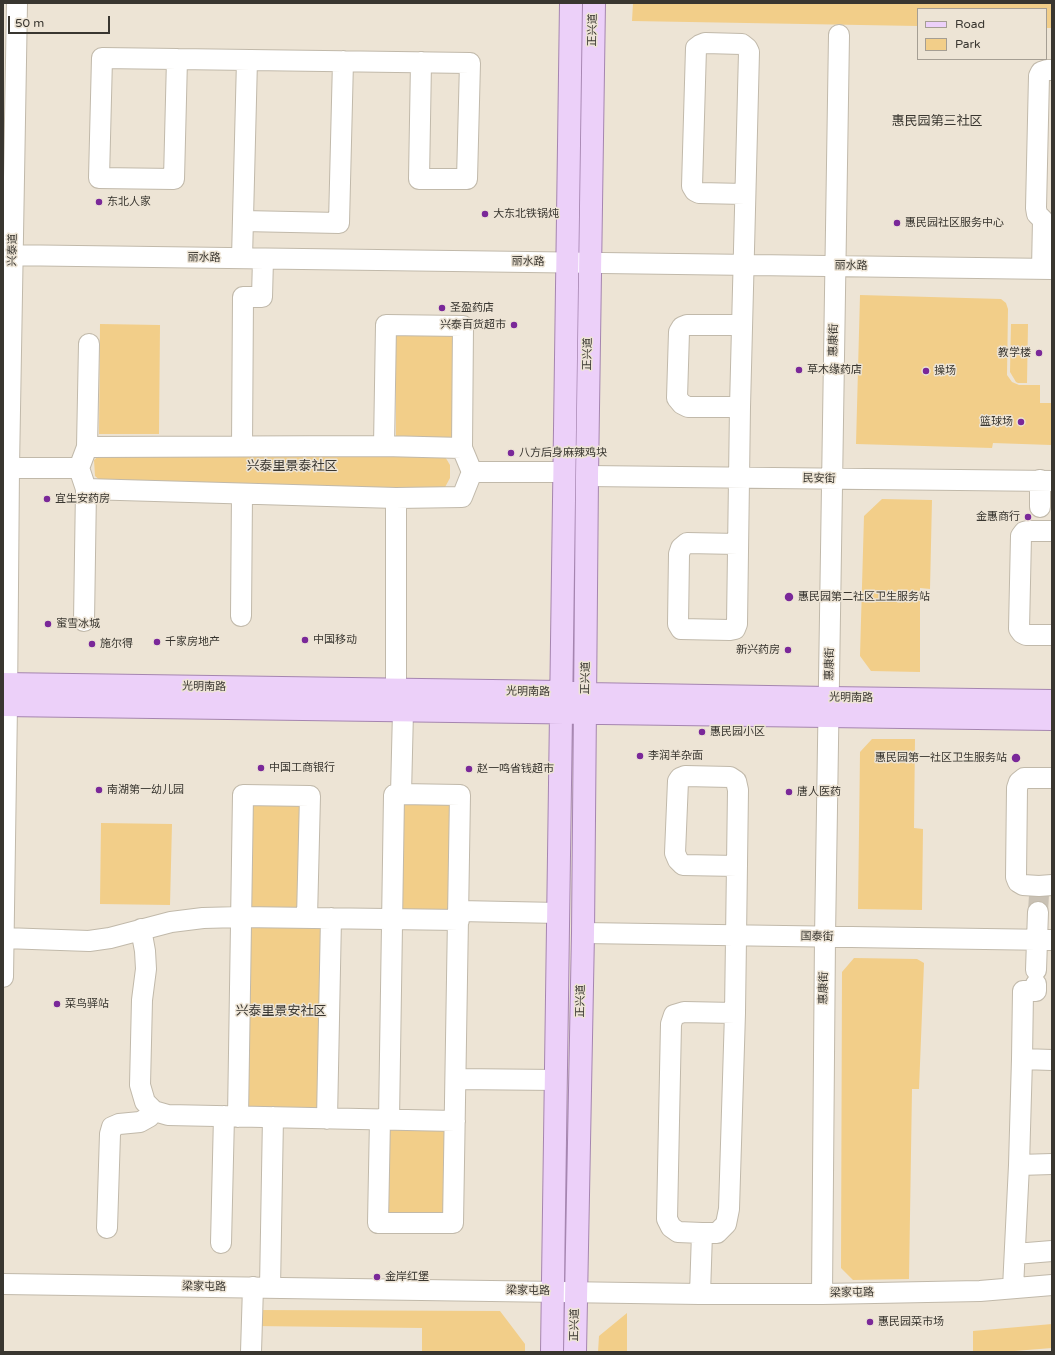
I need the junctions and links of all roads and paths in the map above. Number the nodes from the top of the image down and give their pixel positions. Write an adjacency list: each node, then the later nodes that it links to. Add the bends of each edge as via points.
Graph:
1 (5, 3): 11 (street)
2 (17, 3): 15 (street, 兴泰道)
3 (571, 3): 18 (main road, 正兴道)
4 (594, 3): 19 (main road, 正兴道)
5 (839, 35): 21 (street, 惠康街)
6 (177, 59): 6 (street, via 102,58 99,178 174,179); 7 (street)
7 (247, 60): 8 (street); 13 (street)
8 (343, 61): 9 (street); 13 (street, via 339,222)
9 (421, 62): 9 (street, via 470,63 467,179 418,180)
10 (1052, 70): 14 (street, via 1041,72 1039,76 1036,208 1037,214)
11 (3, 120)
12 (745, 194): 12 (street, via 749,52 742,44 705,43 696,48 692,186 695,192 699,193); 20 (street)
13 (243, 221): 16 (street)
14 (1048, 221): 22 (street)
15 (8, 255): 16 (street, 丽水路); 30 (street, 兴泰道)
16 (242, 258): 17 (street, 丽水路)
17 (263, 259): 18 (street, 丽水路); 26 (street, via 262,297 243,297)
18 (567, 263): 19 (street, 丽水路); 33 (main road, 正兴道)
19 (589, 263): 20 (street, 丽水路); 34 (main road, 正兴道)
20 (743, 265): 21 (street, 丽水路); 23 (street)
21 (836, 266): 22 (street, 丽水路); 36 (street, 惠康街)
22 (1047, 269)
23 (742, 326): 25 (street); 25 (street, via 682,327 679,332 677,398 688,407)
24 (89, 344): 28 (street)
25 (740, 407): 35 (street)
26 (242, 446): 27 (street); 28 (street)
27 (384, 446): 29 (street); 29 (street, via 386,325 463,326)
28 (88, 447): 31 (street)
29 (462, 448): 32 (street)
30 (9, 468): 31 (street); 48 (street, 兴泰道)
31 (79, 468): 38 (street)
32 (472, 472): 33 (street); 40 (street, via 462,497)
33 (564, 472): 50 (main road, 正兴道)
34 (587, 476): 35 (street, 民安街); 51 (main road, 正兴道)
35 (739, 478): 36 (street, 民安街); 43 (street)
36 (832, 479): 37 (street, 民安街); 52 (street, 惠康街)
37 (1046, 480): 41 (street)
38 (86, 489): 39 (street); 45 (street)
39 (242, 494): 40 (street); 44 (street)
40 (396, 498): 47 (street)
41 (1040, 507)
42 (1044, 530): 46 (street, via 1024,532 1021,536 1019,629 1026,635)
43 (738, 544): 43 (street, via 735,629 681,628 678,624 681,548 687,543)
44 (241, 616)
45 (84, 621)
46 (1052, 635)
47 (396, 690): 48 (main road, 光明南路); 50 (main road, 光明南路)
48 (5, 694): 53 (main road, 光明南路); 69 (street, 兴泰道)
49 (1052, 701): 52 (main road, 光明南路)
50 (561, 702): 51 (main road, 光明南路); 53 (main road, 光明南路); 59 (main road, 正兴道)
51 (585, 704): 52 (main road, 光明南路); 66 (main road, 正兴道)
52 (829, 707): 54 (main road, 光明南路); 68 (street, 惠康街)
53 (403, 711): 56 (street)
54 (1052, 719)
55 (1052, 778): 58 (street, via 1024,778 1017,788 1016,877 1018,882)
56 (401, 794): 60 (street, via 460,795); 64 (street, via 394,795)
57 (737, 866): 57 (street, via 736,781 730,777 680,778 675,853 678,860 683,865); 67 (street)
58 (1042, 895): 70 (street)
59 (559, 913): 60 (street); 77 (main road, 正兴道)
60 (459, 916): 64 (street); 76 (street)
61 (240, 917): 62 (street); 62 (street, via 243,795 310,796); 65 (street, via 203,918); 79 (street)
62 (308, 918): 63 (street)
63 (331, 918): 64 (street); 81 (street)
64 (392, 919): 82 (street)
65 (141, 929): 69 (street, via 90,941); 78 (street, via 146,970 142,1000 140,1085 145,1102)
66 (583, 933): 67 (street, 国泰街); 96 (main road, 正兴道)
67 (736, 935): 68 (street, 国泰街); 73 (street)
68 (825, 937): 70 (street, 国泰街); 98 (street, 惠康街)
69 (4, 938): 71 (street, 兴泰道)
70 (1044, 940): 72 (street)
71 (3, 977)
72 (1040, 984): 74 (street, via 1023,991)
73 (735, 1014): 87 (street, via 729,1209 726,1224 717,1234); 87 (street, via 684,1012 674,1015 671,1024 667,1219 671,1227 678,1232)
74 (1022, 1060): 75 (street); 85 (street)
75 (1052, 1060)
76 (456, 1079): 77 (street); 83 (street)
77 (556, 1080): 95 (main road, 正兴道)
78 (154, 1111): 79 (street, via 168,1115); 86 (street, via 140,1122 112,1127)
79 (231, 1116): 80 (street); 88 (street)
80 (273, 1117): 81 (street); 93 (street)
81 (327, 1118): 82 (street)
82 (385, 1120): 83 (street); 83 (street, via 378,1223 454,1223)
83 (455, 1121)
84 (1052, 1164): 85 (street)
85 (1019, 1165): 90 (street)
86 (107, 1228)
87 (702, 1233): 97 (street)
88 (221, 1243)
89 (1052, 1251): 90 (street)
90 (1015, 1254): 94 (street)
91 (3, 1284): 93 (street, 梁家屯路)
92 (1052, 1285): 94 (street, 梁家屯路)
93 (261, 1288): 95 (street, 梁家屯路); 99 (street)
94 (1014, 1288): 98 (street, 梁家屯路)
95 (553, 1292): 96 (street, 梁家屯路); 100 (main road, 正兴道)
96 (576, 1292): 97 (street, 梁家屯路); 101 (main road, 正兴道)
97 (700, 1294): 98 (street, 梁家屯路)
98 (822, 1294)
99 (251, 1352)
100 (552, 1352)
101 (575, 1352)

